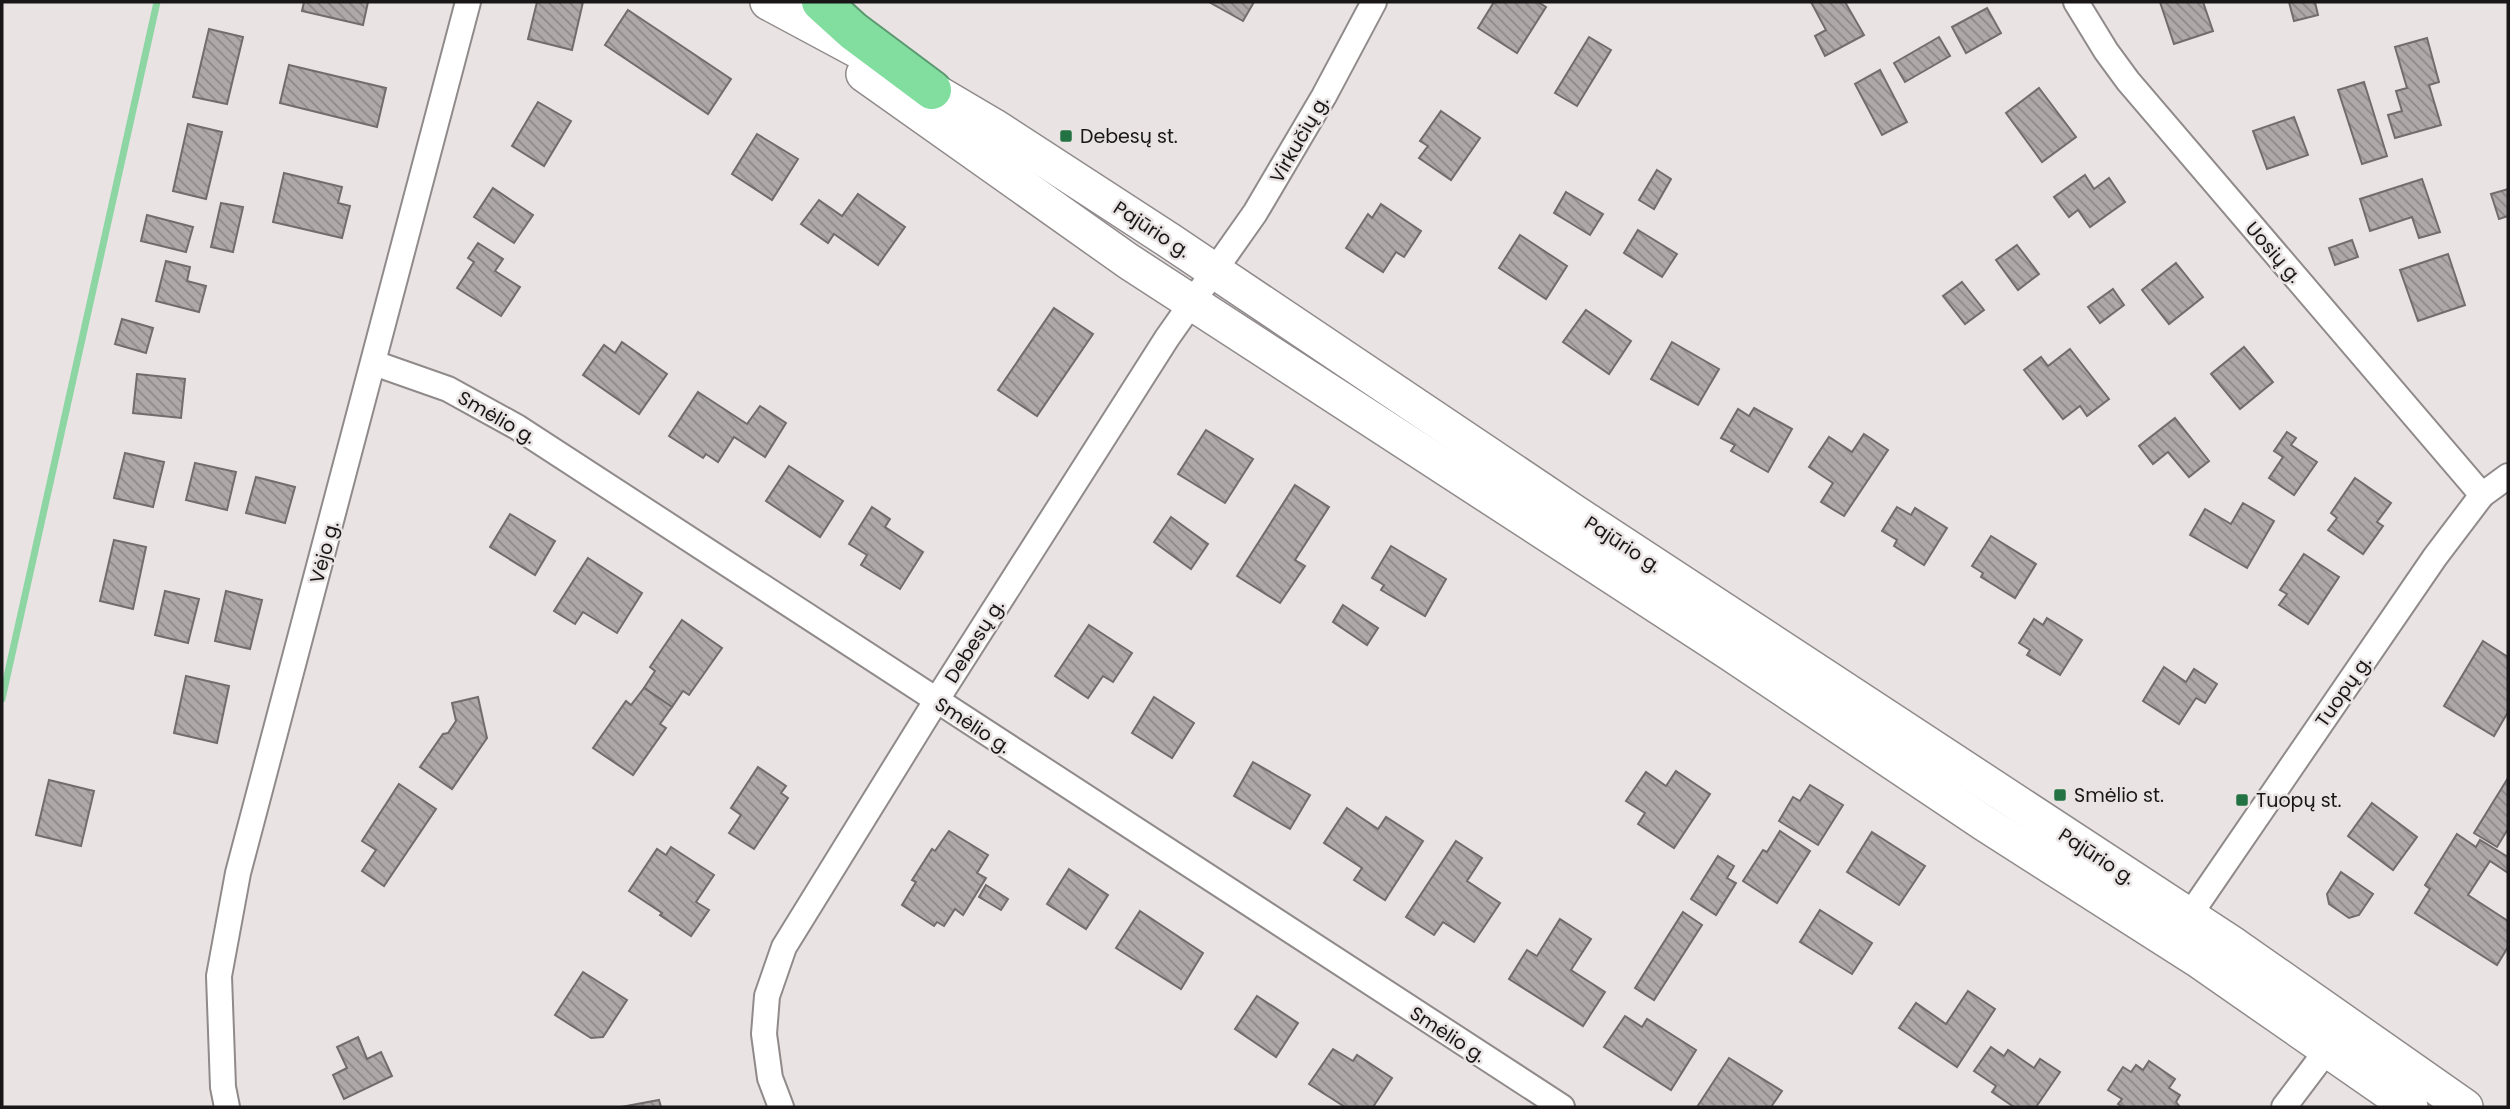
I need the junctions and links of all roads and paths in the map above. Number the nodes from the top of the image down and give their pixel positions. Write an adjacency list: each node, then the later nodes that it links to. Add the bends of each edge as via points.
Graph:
1 (468, 2): 10 (street, Vėjo g.)
2 (761, 2): 9 (main road, Pajūrio g.)
3 (768, 2): 7 (main road, Pajūrio g.)
4 (821, 2): 7 (highway)
5 (1374, 2): 8 (street, Virkučių g., via 1255,213)
6 (2076, 2): 12 (street, Uosių g., via 2128,81)
7 (932, 90): 8 (main road, Pajūrio g.)
8 (1215, 271): 9 (street, Debesų g.); 14 (main road, Pajūrio g.)
9 (1192, 303): 13 (street, Debesų g.); 15 (main road, Pajūrio g., via 2197,959)
10 (374, 363): 13 (street, Smėlio g., via 448,389 517,427); 16 (street, Vėjo g., via 227,925 219,976)
11 (2508, 476): 12 (street, Tuopų g.)
12 (2482, 495): 14 (street, Tuopų g., via 2435,556)
13 (936, 701): 17 (street, Debesų g., via 784,947 767,996 764,1034 770,1078); 18 (street, Smėlio g.)
14 (2189, 916): 21 (main road, Pajūrio g.)
15 (2327, 1050): 19 (street); 20 (main road, Pajūrio g.)
16 (227, 1107)
17 (781, 1107)
18 (1562, 1107)
19 (2284, 1107)
20 (2410, 1107)
21 (2465, 1107)

